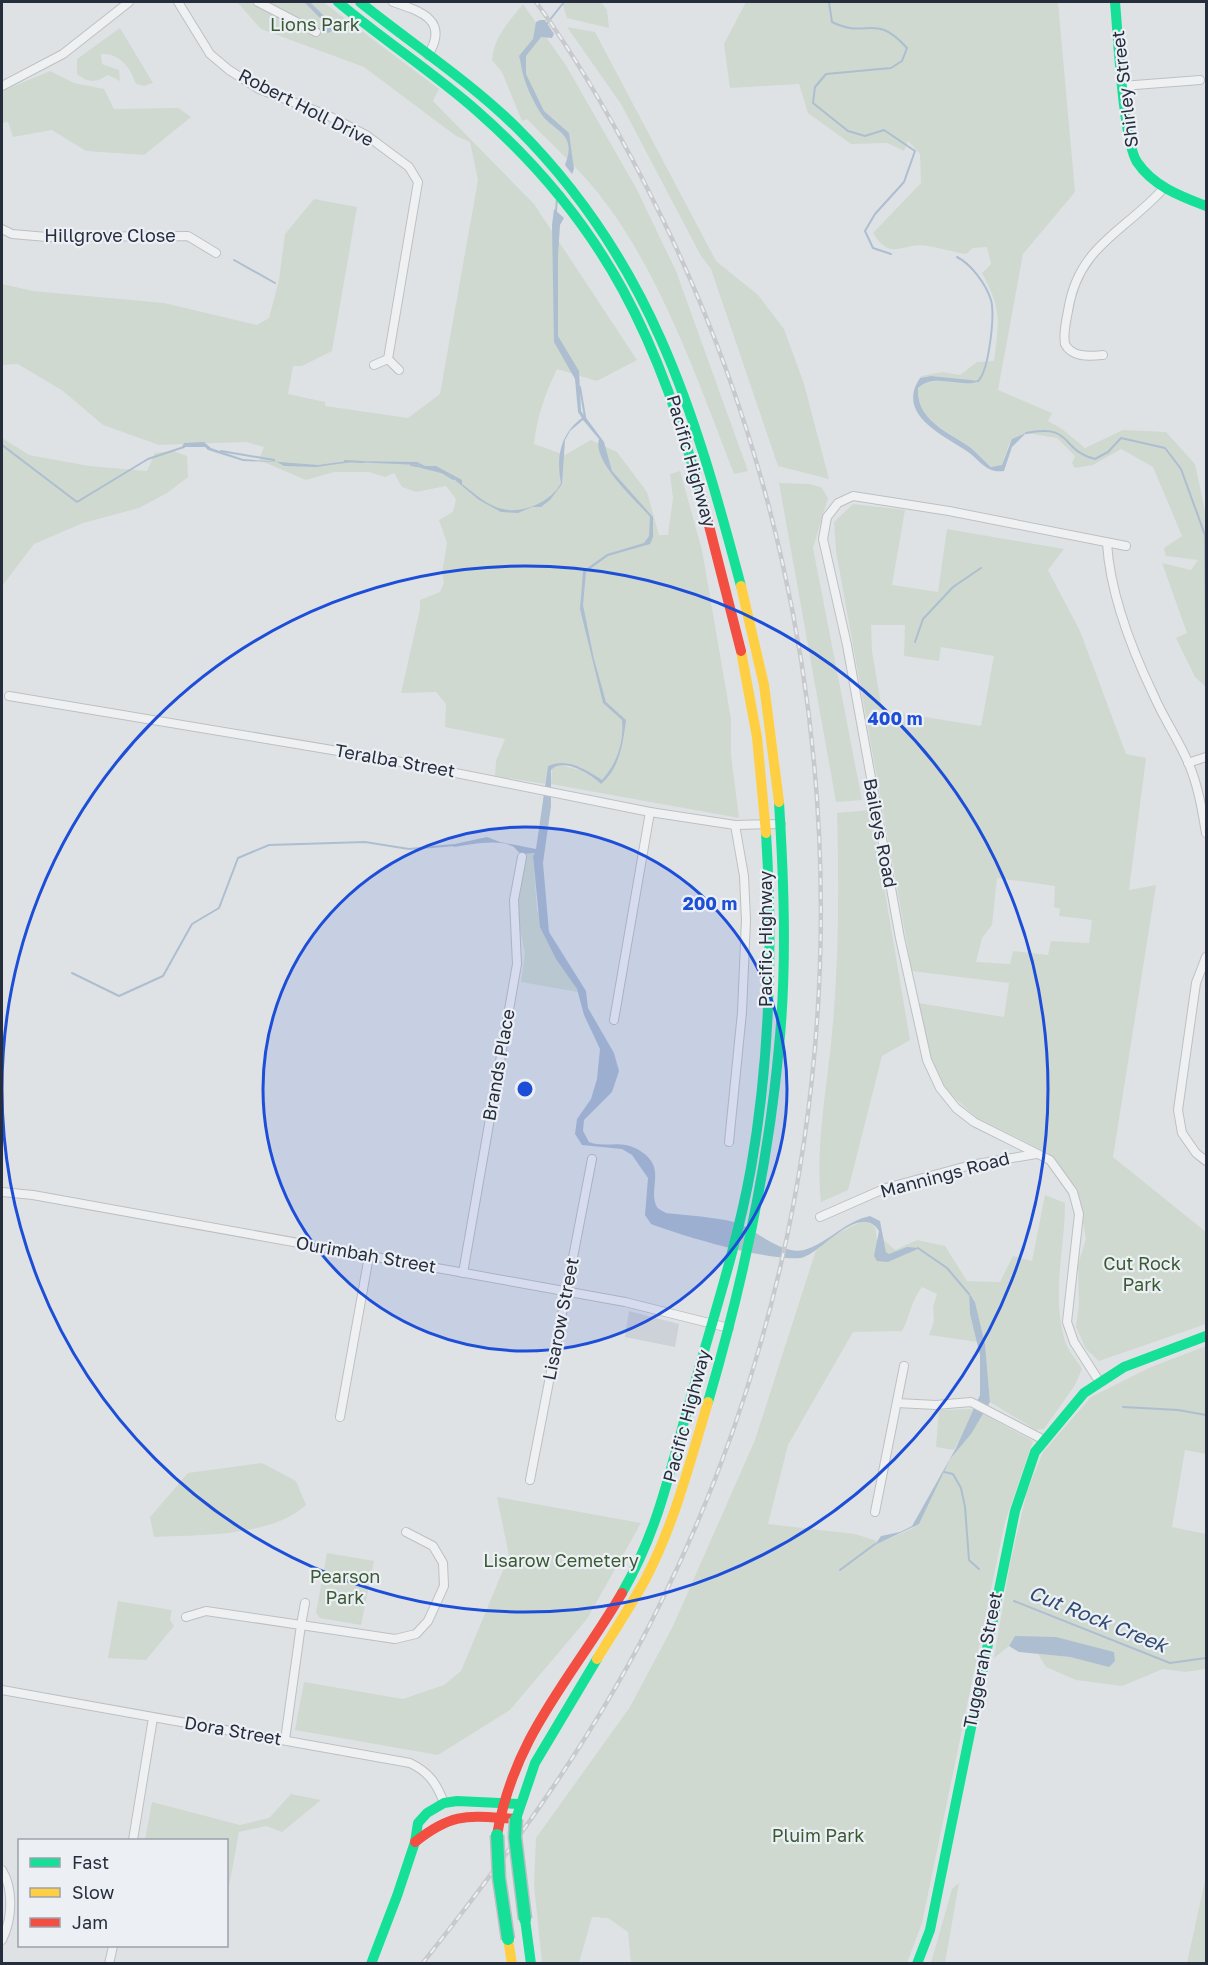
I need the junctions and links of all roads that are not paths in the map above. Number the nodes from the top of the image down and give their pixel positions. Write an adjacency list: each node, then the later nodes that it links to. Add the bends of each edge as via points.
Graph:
1 (129, 2): 11 (street, via 63,54)
2 (178, 2): 18 (street, Robert Holl Drive, via 210,54 230,70 259,89 366,135 410,167 418,182)
3 (258, 2): 8 (street)
4 (338, 2): 27 (main road, Pacific Highway, via 475,109 531,165 583,224 648,332 687,441 746,676 761,766)
5 (360, 2): 9 (main road, Pacific Highway)
6 (393, 2): 9 (street, via 429,17 435,39)
7 (1115, 2): 12 (main road, Shirley Street)
8 (316, 32)
9 (428, 55): 28 (main road, Pacific Highway, via 478,93 541,155 588,211 652,313 674,360 691,406 750,623 768,709)
10 (1200, 80): 12 (street)
11 (2, 86)
12 (1122, 86): 13 (main road, Shirley Street, via 1130,149 1144,172)
13 (1163, 189): 14 (main road, Shirley Street); 17 (street, via 1100,246 1077,276 1065,344 1077,354)
14 (1206, 206)
15 (2, 229): 16 (street, Hillgrove Close, via 12,234 47,237 188,236)
16 (216, 253)
17 (1104, 355)
18 (388, 359): 19 (street); 20 (street)
19 (374, 365)
20 (399, 370)
21 (1107, 543): 22 (street, Baileys Road); 25 (street, via 1114,594 1153,696); 35 (street, Baileys Road, via 853,496 838,503 827,517 823,539 927,1060 940,1088 956,1108 974,1122)
22 (1126, 546)
23 (9, 696): 26 (street, Teralba Street, via 386,759)
24 (1206, 757): 25 (street)
25 (1188, 763): 30 (street, via 1200,795)
26 (650, 812): 29 (street, Teralba Street); 33 (street)
27 (765, 823): 28 (street, Teralba Street); 29 (street, Teralba Street); 43 (main road, Pacific Highway, via 768,970 755,1137 740,1216)
28 (781, 824): 44 (main road, Pacific Highway, via 785,953 775,1101 756,1219)
29 (735, 825): 34 (street, Pacific Highway, via 744,876 746,920)
30 (1206, 833)
31 (522, 857): 41 (street, Brands Place, via 514,900 517,963)
32 (1206, 957): 37 (street, via 1196,983 1178,1110 1182,1133)
33 (614, 1020)
34 (729, 1142)
35 (1038, 1154): 39 (street, Mannings Road, via 971,1165 886,1188); 47 (street, Baileys Road, via 1058,1170 1072,1192 1079,1214 1067,1322 1074,1342)
36 (592, 1159): 42 (street, Lisarow Street)
37 (1206, 1161)
38 (2, 1192): 40 (street, Ourimbah Street)
39 (820, 1217)
40 (369, 1256): 41 (street, Ourimbah Street); 49 (street)
41 (463, 1273): 42 (street, Ourimbah Street)
42 (567, 1292): 43 (street, Ourimbah Street); 51 (street, Lisarow Street)
43 (712, 1323): 44 (street, Ourimbah Street); 61 (main road, Pacific Highway, via 664,1500 643,1552 614,1607 521,1752)
44 (729, 1328): 62 (main road, Pacific Highway, via 687,1478 661,1548 547,1742)
45 (1206, 1336): 47 (main road, Tuggerah Street, via 1141,1360)
46 (904, 1366): 48 (street)
47 (1099, 1381): 50 (main road, Tuggerah Street, via 1074,1402)
48 (897, 1403): 50 (street, via 936,1406 971,1402); 52 (street)
49 (340, 1417)
50 (1044, 1440): 75 (main road, Tuggerah Street, via 1035,1452 1014,1511 930,1930)
51 (530, 1480)
52 (875, 1512)
53 (406, 1532): 56 (street, via 434,1546 443,1563 444,1586 428,1621 416,1634 395,1639)
54 (305, 1603): 56 (street)
55 (186, 1617): 56 (street, via 206,1611)
56 (301, 1625): 59 (street)
57 (2, 1693): 58 (street, Dora Street)
58 (153, 1718): 59 (street, Dora Street); 66 (street)
59 (285, 1740): 60 (street, Dora Street, via 410,1763 435,1782)
60 (444, 1803): 61 (main road); 63 (main road, via 447,1810); 67 (main road, via 418,1823)
61 (501, 1803): 62 (main road); 64 (main road, Pacific Highway)
62 (519, 1804): 65 (main road, Pacific Highway)
63 (459, 1817): 64 (main road); 67 (main road, via 440,1823)
64 (499, 1818): 65 (main road); 73 (main road, Pacific Highway, bridge, via 499,1878)
65 (516, 1819): 74 (main road, Pacific Highway, bridge)
66 (133, 1839)
67 (415, 1842): 72 (main road)
68 (2, 1870): 69 (street, via 9,1882 9,1926)
69 (2, 1940)
70 (113, 1947): 71 (street)
71 (109, 1964)
72 (371, 1964)
73 (512, 1964)
74 (531, 1964)
75 (917, 1964)

